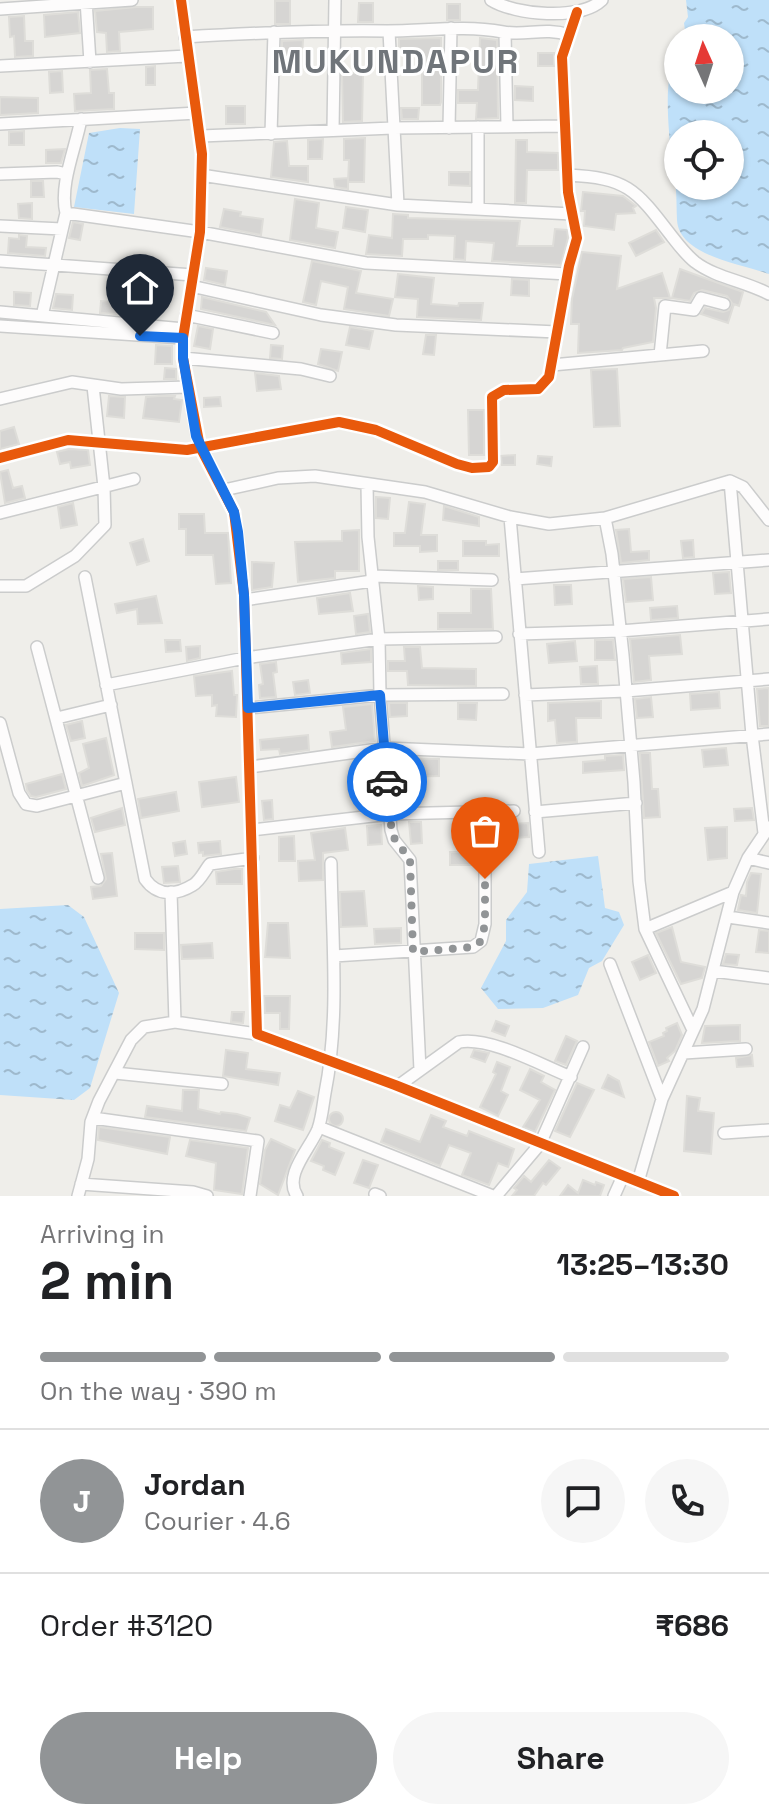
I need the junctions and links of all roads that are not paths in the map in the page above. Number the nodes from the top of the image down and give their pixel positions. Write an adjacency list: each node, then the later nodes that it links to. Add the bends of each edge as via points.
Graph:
1 (132, 0): 6 (street)
2 (181, 0): 15 (street)
3 (335, 0): 10 (street)
4 (491, 0): 8 (street, via 503,8)
5 (602, 0): 8 (street)
6 (86, 2): 7 (street); 17 (street)
7 (0, 9)
8 (577, 12): 14 (street)
9 (451, 28): 11 (street); 13 (street); 26 (street)
10 (336, 30): 11 (street); 12 (street); 27 (street)
11 (389, 31): 25 (street)
12 (274, 32): 15 (street); 28 (street)
13 (505, 33): 14 (street, via 553,30); 24 (street)
14 (569, 35): 22 (street, via 562,57)
15 (185, 37): 16 (street)
16 (187, 56): 17 (street); 19 (street)
17 (90, 62): 18 (street)
18 (0, 66)
19 (197, 113): 20 (street); 29 (street)
20 (81, 119): 21 (street); 31 (street)
21 (0, 124)
22 (564, 126): 24 (street); 33 (street)
23 (478, 127): 24 (street); 26 (street); 35 (street)
24 (507, 127)
25 (393, 128): 26 (street); 27 (street); 34 (street)
26 (449, 128)
27 (333, 130): 28 (street)
28 (271, 134): 29 (street)
29 (201, 136): 32 (street)
30 (0, 174): 31 (street)
31 (67, 174): 36 (street)
32 (201, 175): 34 (street); 40 (street)
33 (568, 175): 37 (street); 45 (street, via 629,187 692,260)
34 (398, 205): 35 (street)
35 (478, 209): 37 (street)
36 (66, 213): 39 (street); 40 (street)
37 (572, 214): 43 (street, via 577,238)
38 (0, 226): 39 (street)
39 (62, 229): 42 (street)
40 (200, 232): 43 (street, via 366,263); 44 (street)
41 (0, 261): 42 (street)
42 (53, 264): 44 (street); 49 (street)
43 (568, 274): 51 (street)
44 (192, 280): 48 (street); 51 (street, via 321,315 396,325)
45 (769, 294)
46 (724, 304): 55 (street, via 701,298 694,310 665,306)
47 (0, 312): 49 (street)
48 (186, 315): 52 (street); 53 (street)
49 (42, 316): 53 (street)
50 (0, 326): 53 (street)
51 (557, 332): 57 (street)
52 (273, 333)
53 (183, 334): 56 (street)
54 (703, 351): 55 (street)
55 (660, 355): 57 (street)
56 (183, 358): 58 (street); 60 (street)
57 (552, 365): 63 (street, via 538,389 504,390 492,397 489,467 457,464 376,430 339,422)
58 (330, 376)
59 (93, 386): 60 (street); 61 (street, via 72,382); 62 (street)
60 (188, 387): 63 (street)
61 (0, 399)
62 (98, 442): 63 (street, via 174,451); 64 (street, via 68,440); 69 (street)
63 (200, 447): 67 (street)
64 (0, 458)
65 (134, 479): 69 (street)
66 (730, 481): 72 (street); 73 (street, via 743,487); 75 (street)
67 (221, 485): 68 (street, via 315,476); 82 (street, via 234,512)
68 (367, 485): 71 (street, via 425,492); 78 (street)
69 (104, 487): 70 (street); 81 (street, via 105,525 75,556 26,586)
70 (0, 513)
71 (510, 517): 72 (street, via 549,524); 79 (street)
72 (605, 518): 76 (street)
73 (769, 520)
74 (769, 560): 75 (street)
75 (738, 562): 76 (street); 84 (street)
76 (614, 573): 79 (street); 85 (street)
77 (85, 577): 93 (street)
78 (372, 578): 80 (street); 82 (street); 88 (street)
79 (515, 579): 86 (street)
80 (492, 580)
81 (0, 586)
82 (244, 600): 90 (street)
83 (769, 619): 84 (street)
84 (744, 620): 85 (street); 92 (street)
85 (620, 631): 86 (street); 94 (street)
86 (519, 634): 97 (street)
87 (496, 637): 88 (street)
88 (379, 639): 90 (street); 96 (street)
89 (37, 647): 100 (street)
90 (245, 658): 93 (street); 99 (street)
91 (769, 679): 92 (street)
92 (749, 680): 94 (street); 103 (street)
93 (106, 685): 98 (street)
94 (626, 691): 97 (street); 104 (street)
95 (503, 694): 96 (street)
96 (380, 695): 99 (street); 105 (street)
97 (525, 695): 106 (street)
98 (111, 705): 100 (street); 109 (street)
99 (248, 708): 108 (street)
100 (57, 718): 110 (street)
101 (0, 723): 107 (street)
102 (769, 734): 103 (street)
103 (752, 735): 104 (street); 116 (street)
104 (631, 746): 106 (street); 111 (street)
105 (385, 748): 106 (street); 108 (street); 114 (street)
106 (530, 754): 113 (street)
107 (4, 759): 110 (street, via 26,804)
108 (250, 767): 115 (street)
109 (126, 783): 110 (street); 124 (street, via 145,879 161,893)
110 (74, 796): 123 (street)
111 (636, 803): 113 (street); 128 (street)
112 (514, 811): 114 (street)
113 (535, 812): 117 (street)
114 (390, 814): 115 (street); 129 (street, via 392,835 410,860)
115 (252, 830): 119 (street)
116 (767, 830): 120 (street)
117 (539, 852)
118 (485, 856): 129 (street, via 481,941 473,947)
119 (253, 858): 124 (street, via 210,864 195,884); 136 (street)
120 (748, 858): 122 (street); 125 (street)
121 (331, 863): 130 (street)
122 (769, 863)
123 (98, 878)
124 (171, 892): 134 (street)
125 (733, 892): 126 (street); 128 (street)
126 (728, 917): 127 (street); 132 (street)
127 (769, 923)
128 (645, 929): 135 (street)
129 (413, 952): 130 (street); 141 (street)
130 (334, 956): 140 (street)
131 (610, 964): 146 (street)
132 (713, 971): 133 (street); 135 (street)
133 (769, 978)
134 (175, 1022): 136 (street); 142 (street, via 144,1027 131,1040)
135 (693, 1030): 139 (street)
136 (257, 1034): 140 (street)
137 (583, 1047): 143 (street)
138 (746, 1049): 139 (street)
139 (684, 1053): 146 (street)
140 (331, 1063): 145 (street); 148 (street)
141 (420, 1070): 143 (street, via 469,1040); 145 (street)
142 (115, 1073): 144 (street); 147 (street)
143 (571, 1077): 151 (street)
144 (222, 1084)
145 (398, 1086): 151 (street)
146 (662, 1099): 153 (street)
147 (93, 1118): 154 (street); 156 (street, via 258,1141)
148 (319, 1127): 157 (street, via 292,1178); 158 (street)
149 (769, 1130): 150 (street)
150 (724, 1133)
151 (540, 1144): 152 (street); 158 (street)
152 (623, 1176): 153 (street); 159 (street)
153 (638, 1182): 160 (street)
154 (80, 1190): 155 (street)
155 (207, 1196)
156 (250, 1196)
157 (297, 1196)
158 (495, 1196)
159 (614, 1196)
160 (674, 1196)

